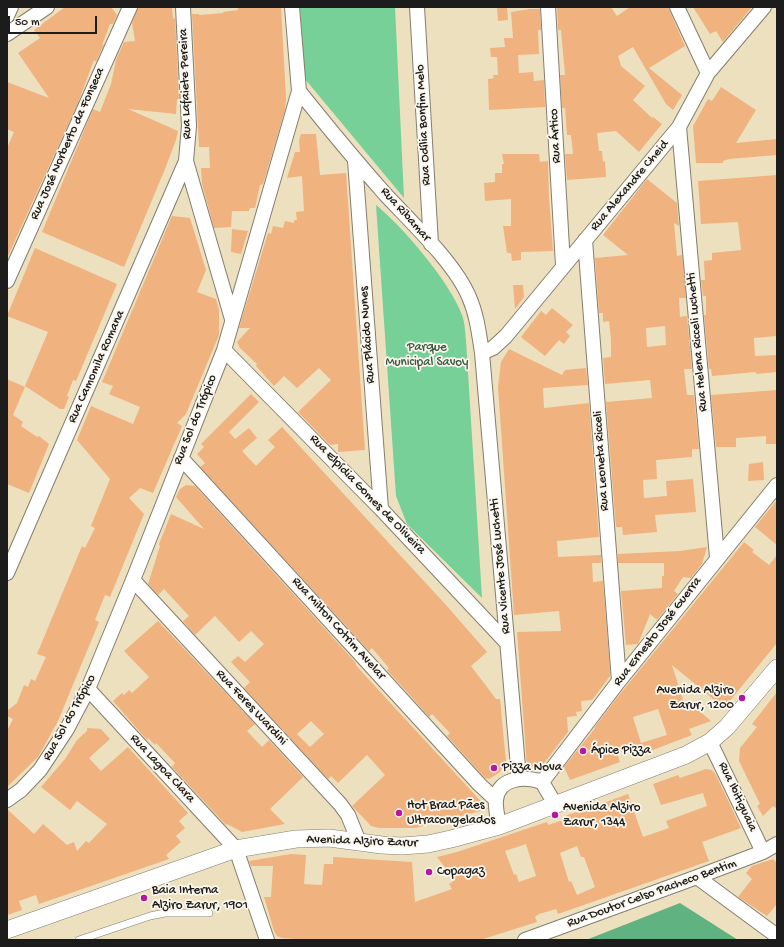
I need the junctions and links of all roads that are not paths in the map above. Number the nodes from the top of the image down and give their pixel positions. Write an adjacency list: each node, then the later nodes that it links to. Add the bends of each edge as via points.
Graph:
1 (10, 7): 10 (street)
2 (47, 7): 11 (street)
3 (130, 7): 20 (street, Rua José Norberto da Fonseca)
4 (183, 7): 15 (street, Rua Lafaiete Pereira, via 189,126)
5 (292, 7): 13 (street, Rua Sol do Trópico)
6 (417, 7): 18 (street, Rua Odília Bonfim Melo)
7 (548, 7): 19 (street, Rua Ártico)
8 (677, 7): 12 (street)
9 (764, 7): 12 (street, Rua Alexandre Cheid)
10 (7, 16)
11 (7, 34)
12 (708, 74): 14 (street, Rua Alexandre Cheid)
13 (299, 91): 16 (street, Rua Ribamar); 21 (street, Rua Sol do Trópico)
14 (679, 127): 17 (street, Rua Alexandre Cheid); 27 (street, Rua Helena Ricceli Luchetti)
15 (186, 161): 21 (street); 28 (street, Rua Camomila Romana)
16 (355, 161): 18 (street, Rua Ribamar); 26 (street, Rua Plácido Nunes)
17 (585, 240): 19 (street, Rua Alexandre Cheid); 32 (street, Rua Leoneta Ricceli)
18 (431, 244): 23 (street, Rua Ribamar, via 470,297)
19 (564, 265): 23 (street, Rua Alexandre Cheid, via 506,336 493,348)
20 (8, 275)
21 (232, 319): 22 (street, Rua Sol do Trópico)
22 (224, 350): 24 (street, Rua Sol do Trópico); 26 (street, Rua Elpídia Gomes de Oliveira)
23 (482, 353): 30 (street, Rua Vicente José Luchetti)
24 (181, 458): 29 (street, Rua Sol do Trópico); 38 (street, Rua Milton Cotrim Avelar)
25 (777, 485): 27 (street, Rua Ernesto José Guerra)
26 (381, 509): 30 (street, Rua Elpídia Gomes de Oliveira)
27 (717, 557): 32 (street, Rua Ernesto José Guerra)
28 (7, 572)
29 (133, 580): 33 (street, Rua Sol do Trópico); 41 (street, Rua Feres Wardini, via 340,804 348,815)
30 (507, 644): 35 (street, Rua Vicente José Luchetti)
31 (777, 668): 34 (street, Avenida Alziro Zarur, via 727,727)
32 (619, 681): 36 (street, Rua Ernesto José Guerra)
33 (88, 689): 37 (street, Rua Sol do Trópico, via 40,770 21,790); 43 (street, Rua Lagoa Clara)
34 (710, 742): 39 (street, Avenida Alziro Zarur, via 686,755); 44 (street, Rua Ibitiguaia)
35 (519, 778): 36 (street); 38 (street, via 502,787)
36 (542, 782): 39 (street)
37 (7, 800)
38 (496, 800): 40 (street)
39 (555, 804): 40 (street, Avenida Alziro Zarur)
40 (499, 826): 41 (street, Avenida Alziro Zarur, via 428,844 382,845)
41 (359, 842): 43 (street, Avenida Alziro Zarur, via 329,838)
42 (777, 844): 44 (street, Rua Doutor Celso Pacheco Bentim)
43 (236, 849): 47 (street, Avenida Alziro Zarur); 50 (street)
44 (764, 852): 45 (street, Rua Doutor Celso Pacheco Bentim)
45 (697, 877): 48 (street); 51 (street, Rua Doutor Celso Pacheco Bentim)
46 (209, 913): 49 (lane, via 165,913 150,916)
47 (7, 930)
48 (777, 936)
49 (79, 940)
50 (268, 940)
51 (525, 940)

